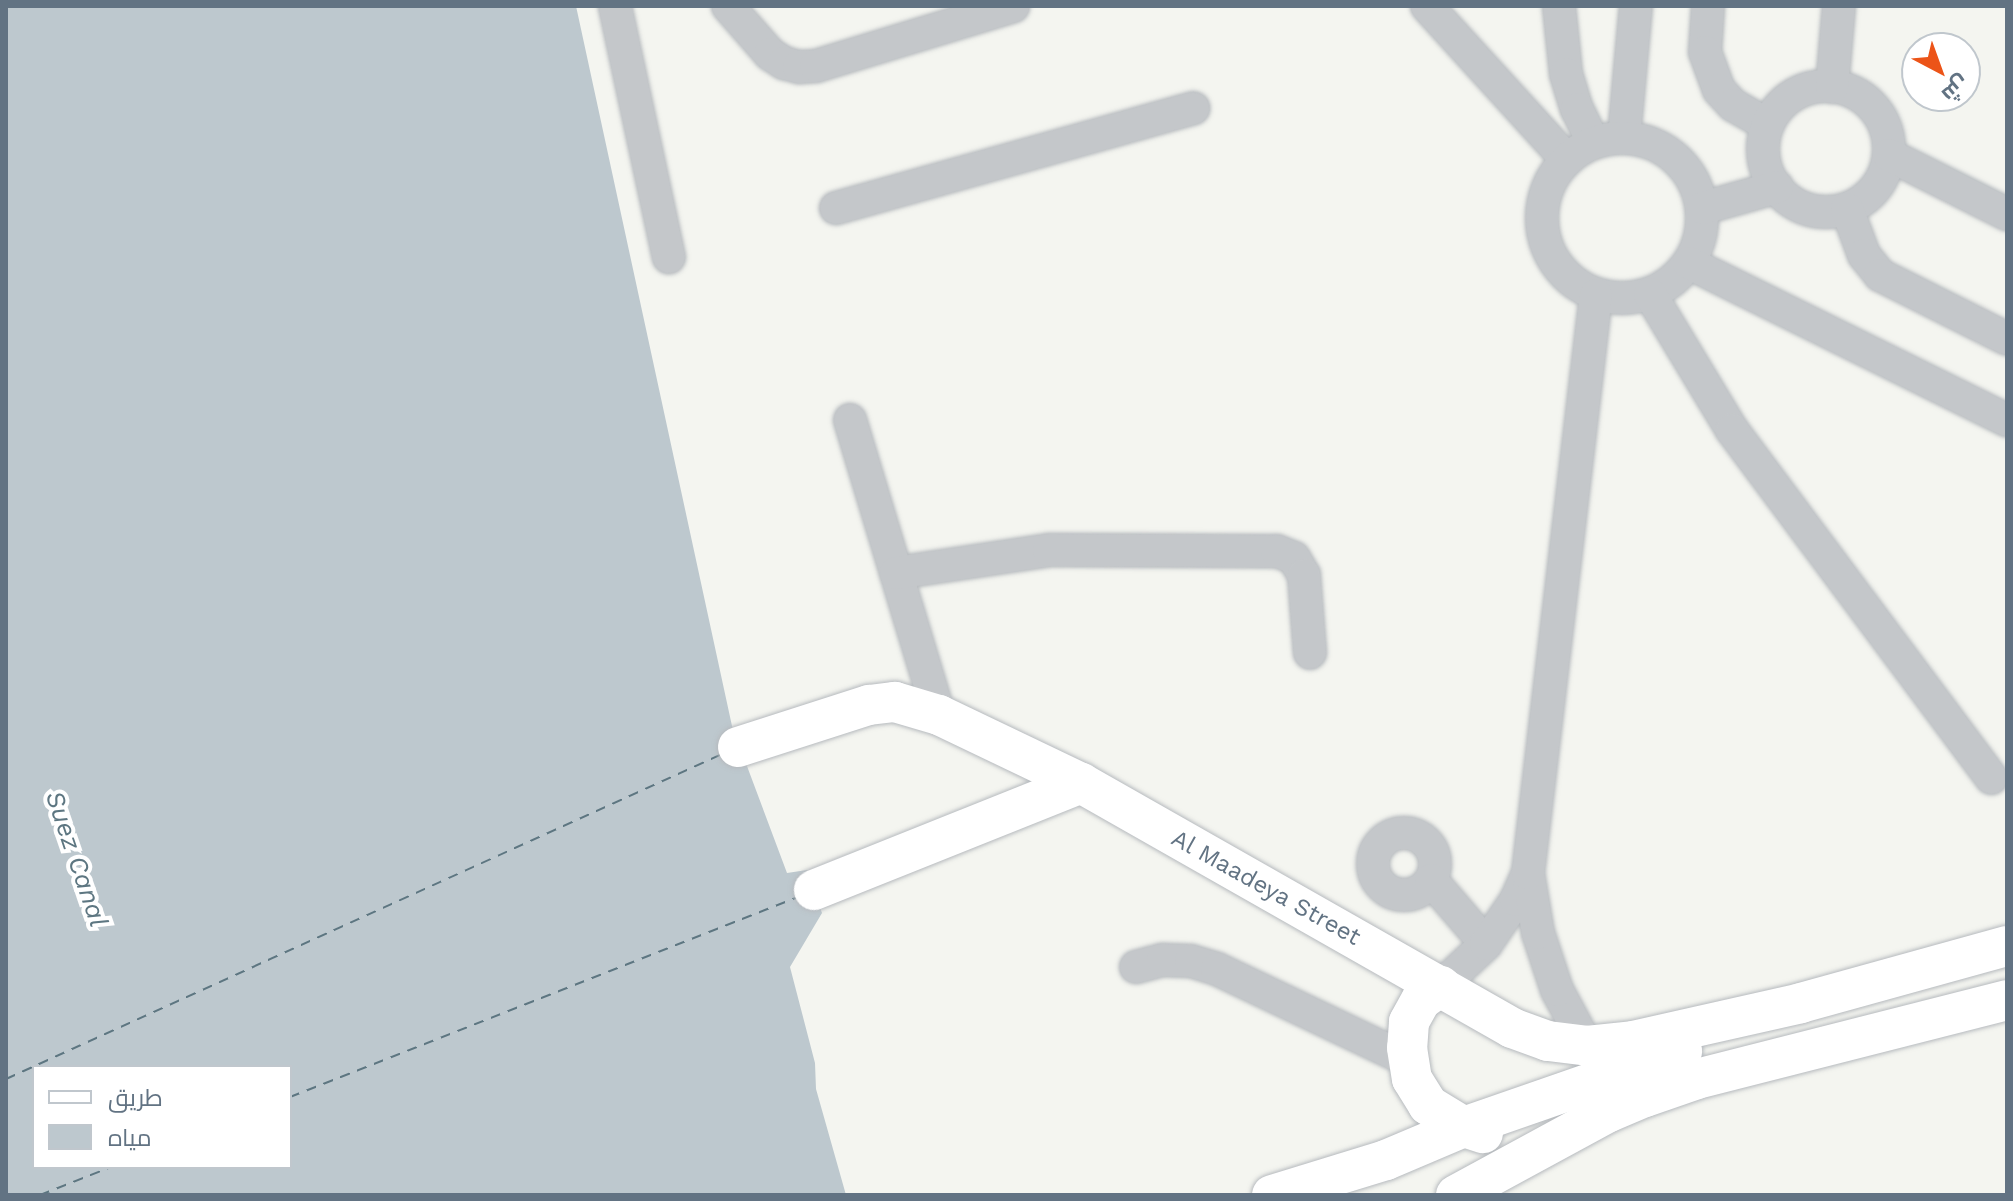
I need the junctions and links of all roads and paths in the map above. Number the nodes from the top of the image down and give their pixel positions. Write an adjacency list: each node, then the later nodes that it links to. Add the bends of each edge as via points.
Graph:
1 (615, 6): 20 (street)
2 (728, 6): 3 (street, via 770,54 799,67)
3 (1013, 6)
4 (1427, 6): 14 (street)
5 (1559, 6): 12 (street, via 1566,74 1577,109)
6 (1636, 6): 12 (street)
7 (1708, 6): 11 (street, via 1705,52 1710,72 1733,105)
8 (1839, 6): 9 (street)
9 (1832, 87): 11 (street, via 1806,89 1790,98); 13 (street, via 1858,94 1872,105 1883,120)
10 (1193, 108): 16 (street)
11 (1768, 125): 15 (street, via 1764,161)
12 (1609, 139): 14 (street); 17 (street, via 1653,142 1677,157 1694,180)
13 (1889, 155): 18 (street, via 1876,188); 19 (street)
14 (1566, 159): 23 (street, via 1547,186 1541,219 1548,252 1567,278)
15 (1777, 187): 17 (street); 18 (street, via 1811,210)
16 (836, 208)
17 (1703, 208): 21 (street, via 1701,237)
18 (1847, 209): 24 (street, via 1864,255 1880,275)
19 (2007, 214)
20 (669, 257)
21 (1689, 263): 22 (street); 26 (street)
22 (1650, 294): 23 (street, via 1623,299); 31 (street, via 1732,430)
23 (1596, 295): 33 (street)
24 (2007, 339)
25 (850, 420): 27 (street)
26 (2007, 420)
27 (896, 573): 28 (street, via 1049,550 1277,551 1294,558 1304,575); 29 (street)
28 (1310, 653)
29 (939, 715): 30 (main road, Al Maadeya Street, via 895,702 869,705); 32 (main road, Al Maadeya Street)
30 (738, 747)
31 (1991, 778)
32 (1081, 783): 35 (main road); 40 (main road, Al Maadeya Street)
33 (1528, 873): 36 (street); 44 (street, via 1538,933 1557,990)
34 (1431, 880): 36 (street)
35 (814, 890)
36 (1486, 944): 40 (street)
37 (2007, 946): 38 (main road, Al Maadeya Street)
38 (1942, 964): 42 (main road, Al Maadeya Street); 43 (main road)
39 (1136, 967): 45 (street, via 1163,960 1217,969)
40 (1441, 986): 44 (main road, Al Maadeya Street, via 1512,1028 1548,1041); 45 (main road, via 1421,1000 1409,1022)
41 (2007, 1000): 43 (main road)
42 (1801, 1003): 44 (main road, Al Maadeya Street, via 1633,1041); 47 (main road, Al Maadeya Street, via 1663,1059)
43 (1955, 1015): 46 (main road, via 1697,1079)
44 (1587, 1046)
45 (1408, 1060): 47 (main road, via 1428,1105)
46 (1609, 1112): 47 (main road, via 1535,1132 1496,1135); 49 (main road)
47 (1464, 1127): 48 (main road, Al Maadeya Street, via 1386,1160)
48 (1272, 1195)
49 (1456, 1195)

